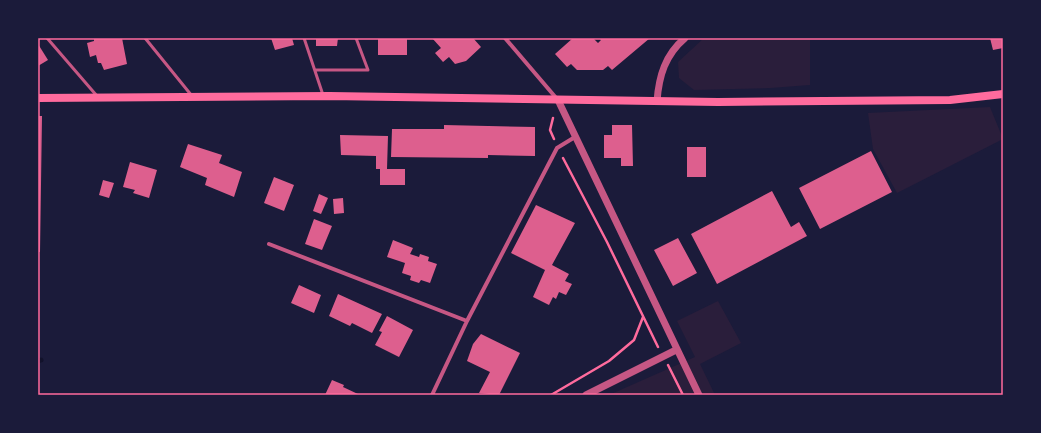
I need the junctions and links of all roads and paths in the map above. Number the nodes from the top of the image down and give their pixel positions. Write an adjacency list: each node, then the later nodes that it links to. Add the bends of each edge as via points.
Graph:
1 (47, 38): 10 (lane)
2 (145, 38): 11 (lane)
3 (304, 38): 7 (lane)
4 (356, 38): 7 (lane, via 368,70)
5 (505, 38): 13 (street)
6 (685, 38): 14 (street, via 672,51 665,63 658,82)
7 (315, 70): 9 (lane)
8 (1003, 94): 14 (main road, via 950,100)
9 (324, 96): 11 (main road); 13 (main road)
10 (98, 97): 11 (main road); 12 (main road)
11 (193, 97)
12 (38, 98)
13 (558, 100): 14 (main road); 15 (street); 16 (path, via 550,130)
14 (657, 101)
15 (575, 137): 16 (street); 20 (street)
16 (558, 148): 18 (path); 19 (street)
17 (269, 244): 19 (street)
18 (643, 317): 21 (path); 23 (path, via 634,340 609,361)
19 (467, 321): 22 (street)
20 (676, 350): 21 (street); 26 (street)
21 (664, 356): 24 (street); 25 (path)
22 (432, 395)
23 (551, 395)
24 (586, 395)
25 (683, 395)
26 (699, 395)

